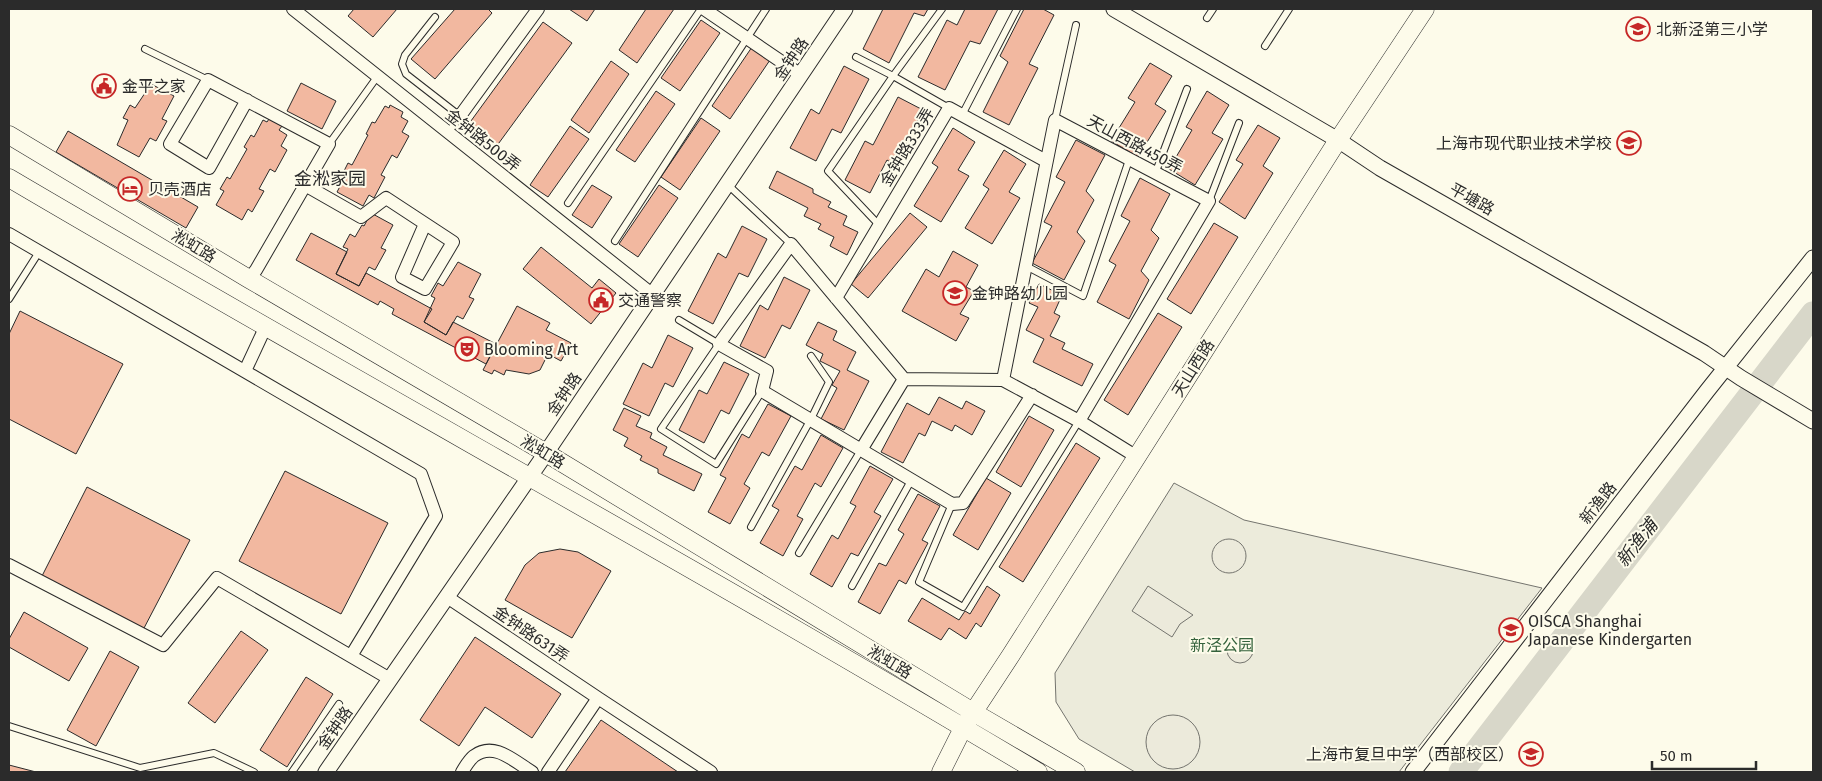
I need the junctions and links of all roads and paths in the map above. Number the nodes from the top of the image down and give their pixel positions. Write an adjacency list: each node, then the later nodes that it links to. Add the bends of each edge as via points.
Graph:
1 (293, 9): 21 (street, 金钟路500弄)
2 (538, 9): 27 (street)
3 (703, 9): 15 (street); 41 (lane)
4 (766, 9): 15 (lane)
5 (845, 9): 19 (street, 金钟路)
6 (942, 9): 20 (lane)
7 (1017, 9): 26 (lane)
8 (1114, 9): 32 (street, 平塘路)
9 (1213, 9): 13 (lane)
10 (1288, 9): 16 (lane)
11 (1425, 9): 32 (main road, 天山西路)
12 (435, 17): 27 (lane, via 402,64 406,74)
13 (1207, 18)
14 (1076, 25): 28 (lane)
15 (747, 39): 19 (street); 45 (lane)
16 (1266, 46)
17 (145, 49): 22 (lane)
18 (856, 57): 20 (lane)
19 (801, 75): 38 (street, 金钟路)
20 (893, 76): 25 (lane); 43 (lane, via 828,171)
21 (378, 77): 30 (street, 金钟路500弄); 33 (lane)
22 (208, 80): 24 (street); 24 (street, via 170,144 209,168)
23 (1187, 89): 36 (lane)
24 (247, 100): 33 (street)
25 (948, 108): 26 (street, 金钟路333弄); 43 (street, 金钟路333弄)
26 (962, 115): 34 (street, 金钟路333弄)
27 (460, 116): 30 (lane)
28 (1055, 120): 34 (street); 35 (street, 天山西路450弄)
29 (1239, 122): 40 (lane)
30 (448, 133): 51 (street, 金钟路500弄)
31 (9, 135): 50 (main road, 淞虹路)
32 (1338, 140): 58 (street, 平塘路, via 1380,168 1696,348); 69 (main road, 天山西路)
33 (329, 144): 39 (street)
34 (1046, 160): 49 (street)
35 (1129, 160): 36 (street, 天山西路450弄); 49 (lane, via 1083,296)
36 (1155, 174): 40 (street, 天山西路450弄)
37 (9, 178): 55 (main road, 淞虹路)
38 (727, 184): 46 (lane); 51 (street, 金钟路)
39 (305, 186): 42 (street, via 361,217 386,198); 50 (street)
40 (1209, 201): 65 (street)
41 (568, 203)
42 (425, 224): 42 (street, via 453,242 425,289 402,277)
43 (879, 225): 52 (street, 金钟路333弄)
44 (9, 234): 47 (street)
45 (614, 241)
46 (791, 244): 52 (street); 56 (street)
47 (39, 252): 53 (lane); 59 (street)
48 (1813, 258): 58 (street, 新渔路)
49 (1026, 266): 61 (street)
50 (249, 279): 68 (main road, 淞虹路)
51 (653, 295): 68 (street, 金钟路)
52 (836, 298): 60 (street)
53 (9, 299)
54 (679, 320): 56 (lane)
55 (265, 328): 59 (street); 70 (main road, 淞虹路)
56 (719, 344): 62 (street, via 767,371); 62 (lane, via 661,429 716,464)
57 (811, 356): 64 (lane, via 829,382)
58 (1725, 368): 66 (street, 平塘路); 96 (street, 新渔路)
59 (245, 372): 78 (street, via 421,474 424,482 436,516)
60 (904, 379): 61 (street); 67 (street)
61 (1003, 380): 63 (street)
62 (762, 391): 64 (street)
63 (1032, 394): 65 (street); 72 (street, via 964,503)
64 (811, 419): 67 (street); 73 (lane)
65 (1079, 421): 69 (street); 72 (lane, via 963,607 919,582)
66 (1813, 421)
67 (861, 450): 71 (street); 74 (lane)
68 (546, 453): 70 (street, 金钟路); 82 (main road, 淞虹路)
69 (1137, 457): 82 (main road, 天山西路)
70 (530, 476): 77 (street, 金钟路); 84 (main road, 淞虹路)
71 (912, 479): 72 (street); 76 (lane)
72 (952, 504)
73 (751, 528)
74 (799, 553)
75 (9, 565): 78 (street, via 163,645 217,578)
76 (852, 586)
77 (447, 597): 79 (street, 金钟路); 80 (street, 金钟路631弄)
78 (350, 656): 79 (street)
79 (390, 679): 87 (street, 金钟路)
80 (598, 698): 90 (street); 91 (street, 金钟路631弄)
81 (339, 704): 86 (lane)
82 (973, 712): 84 (main road, 天山西路); 95 (main road, 淞虹路)
83 (9, 726): 85 (lane, via 140,768 214,753)
84 (963, 728): 92 (main road, 天山西路); 93 (main road, 天山西路); 94 (main road, 淞虹路)
85 (254, 772)
86 (292, 772)
87 (326, 772)
88 (462, 772): 89 (street, via 473,757 487,749 500,752)
89 (532, 772)
90 (548, 772)
91 (711, 772)
92 (926, 772)
93 (941, 772)
94 (1038, 772)
95 (1076, 772)
96 (1413, 772)

